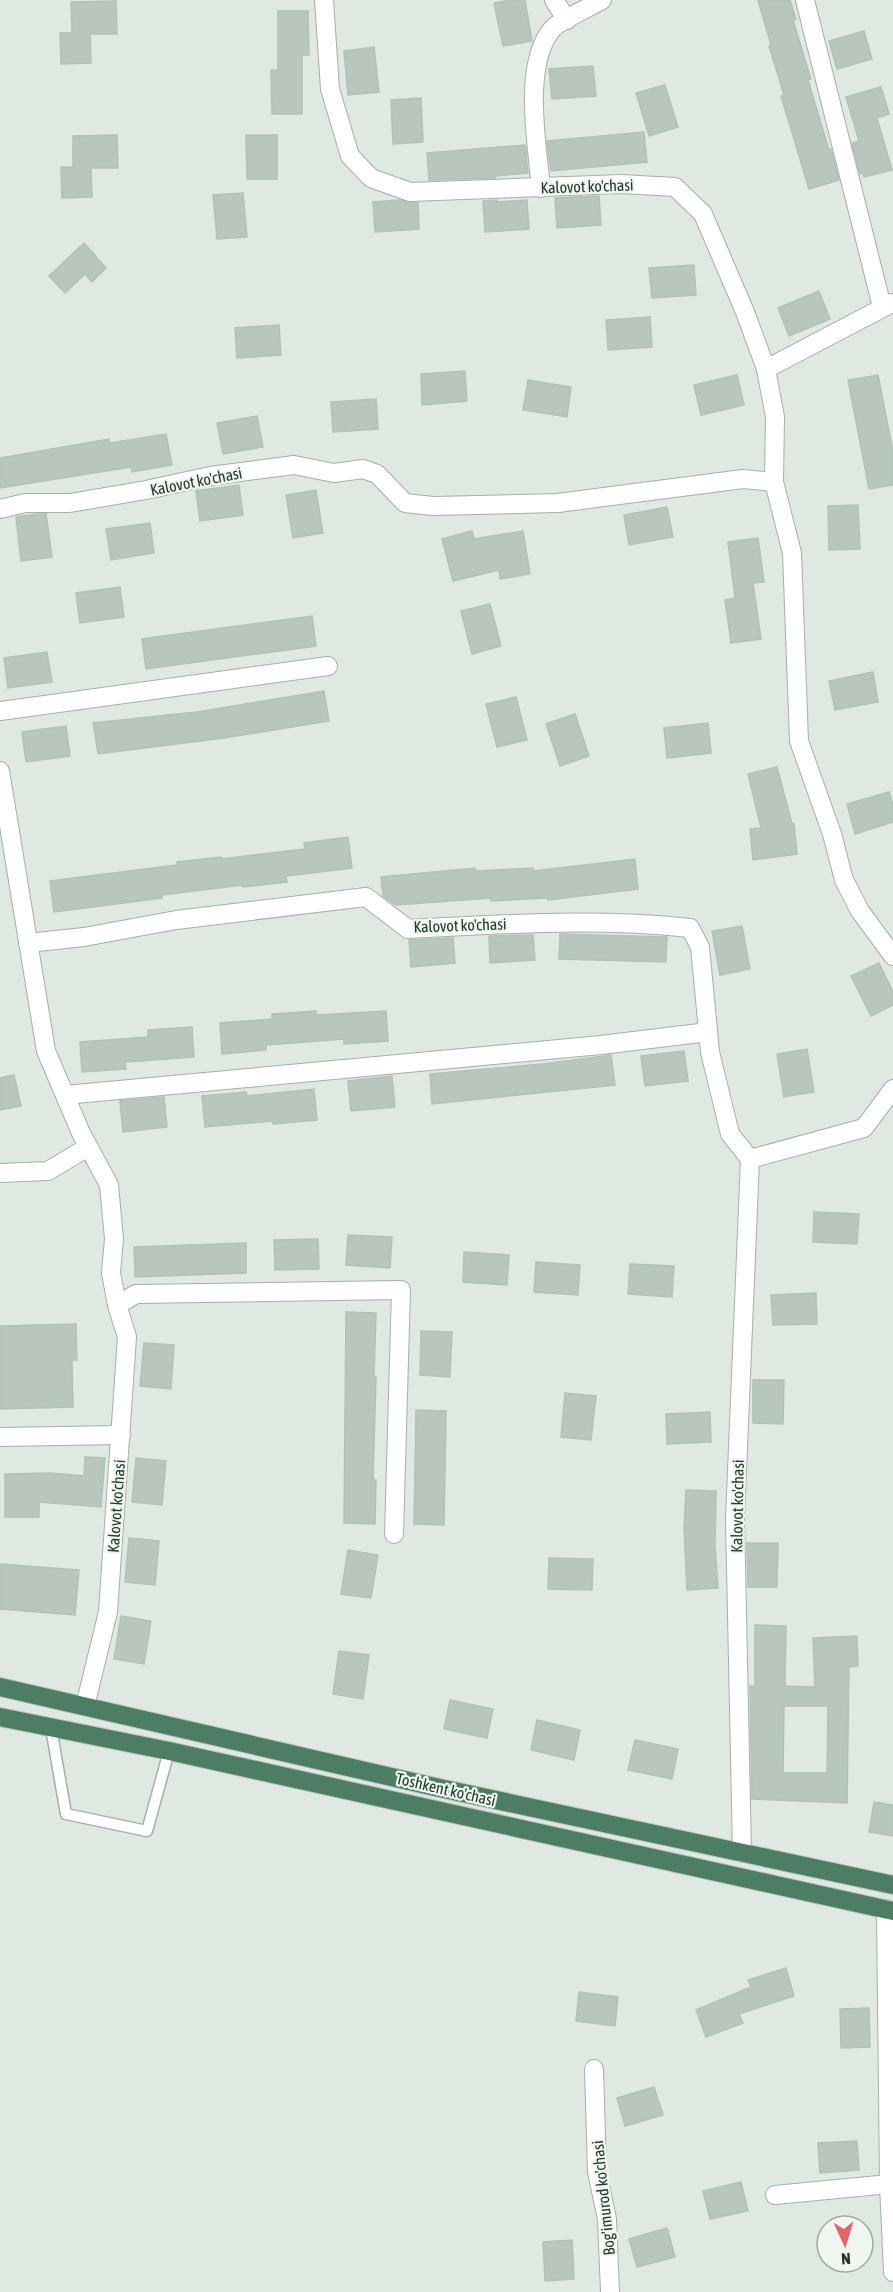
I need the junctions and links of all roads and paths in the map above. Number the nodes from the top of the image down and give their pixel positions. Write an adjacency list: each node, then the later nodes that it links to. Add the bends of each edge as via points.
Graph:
1 (324, 0): 6 (street, Kalovot ko'chasi, via 330,89 350,156 371,178 410,192)
2 (554, 0): 5 (street)
3 (602, 0): 5 (street)
4 (805, 0): 7 (street)
5 (567, 20): 6 (street, via 554,27 539,53 533,103)
6 (540, 188): 8 (street, Kalovot ko'chasi, via 621,184 675,187 703,214)
7 (887, 305): 8 (street)
8 (766, 369): 9 (street, Kalovot ko'chasi, via 775,417)
9 (774, 482): 10 (street, Kalovot ko'chasi, via 743,479 558,503 433,506 405,503 377,474 363,469 334,473 294,465 210,476 70,503 25,503); 15 (street, Kalovot ko'chasi, via 792,553 799,741 844,880 860,911)
10 (0, 509)
11 (328, 666): 12 (street)
12 (0, 711)
13 (0, 771): 14 (street, Kalovot ko'chasi)
14 (28, 943): 16 (street, Kalovot ko'chasi, via 366,897 408,929 552,921 690,928 700,947); 18 (street, Kalovot ko'chasi, via 46,1051)
15 (893, 956)
16 (708, 1032): 18 (street); 20 (street, Kalovot ko'chasi, via 730,1134)
17 (893, 1089): 20 (street, via 864,1128)
18 (65, 1095): 19 (street, Kalovot ko'chasi)
19 (88, 1147): 21 (street, via 48,1171); 22 (street, Kalovot ko'chasi, via 109,1185 114,1239 111,1273)
20 (750, 1159): 31 (street, Kalovot ko'chasi, via 735,1519)
21 (0, 1173)
22 (117, 1305): 23 (street, Kalovot ko'chasi, via 127,1337); 25 (street, via 136,1294 401,1290)
23 (121, 1435): 24 (street); 27 (street, Kalovot ko'chasi, via 108,1612)
24 (0, 1437)
25 (394, 1534)
26 (0, 1687): 27 (highway, Toshkent ko'chasi)
27 (85, 1707): 31 (highway, Toshkent ko'chasi)
28 (0, 1717): 29 (highway, Toshkent ko'chasi)
29 (51, 1728): 30 (highway, Toshkent ko'chasi); 30 (lane, via 66,1814 147,1831)
30 (169, 1751): 33 (highway, Toshkent ko'chasi)
31 (742, 1853): 32 (highway, Toshkent ko'chasi)
32 (893, 1885)
33 (890, 1910): 35 (street)
34 (594, 2069): 38 (street, Bog'imurod ko'chasi, via 597,2172 607,2219)
35 (889, 2184): 36 (street); 37 (street)
36 (775, 2195)
37 (893, 2272)
38 (610, 2292)

